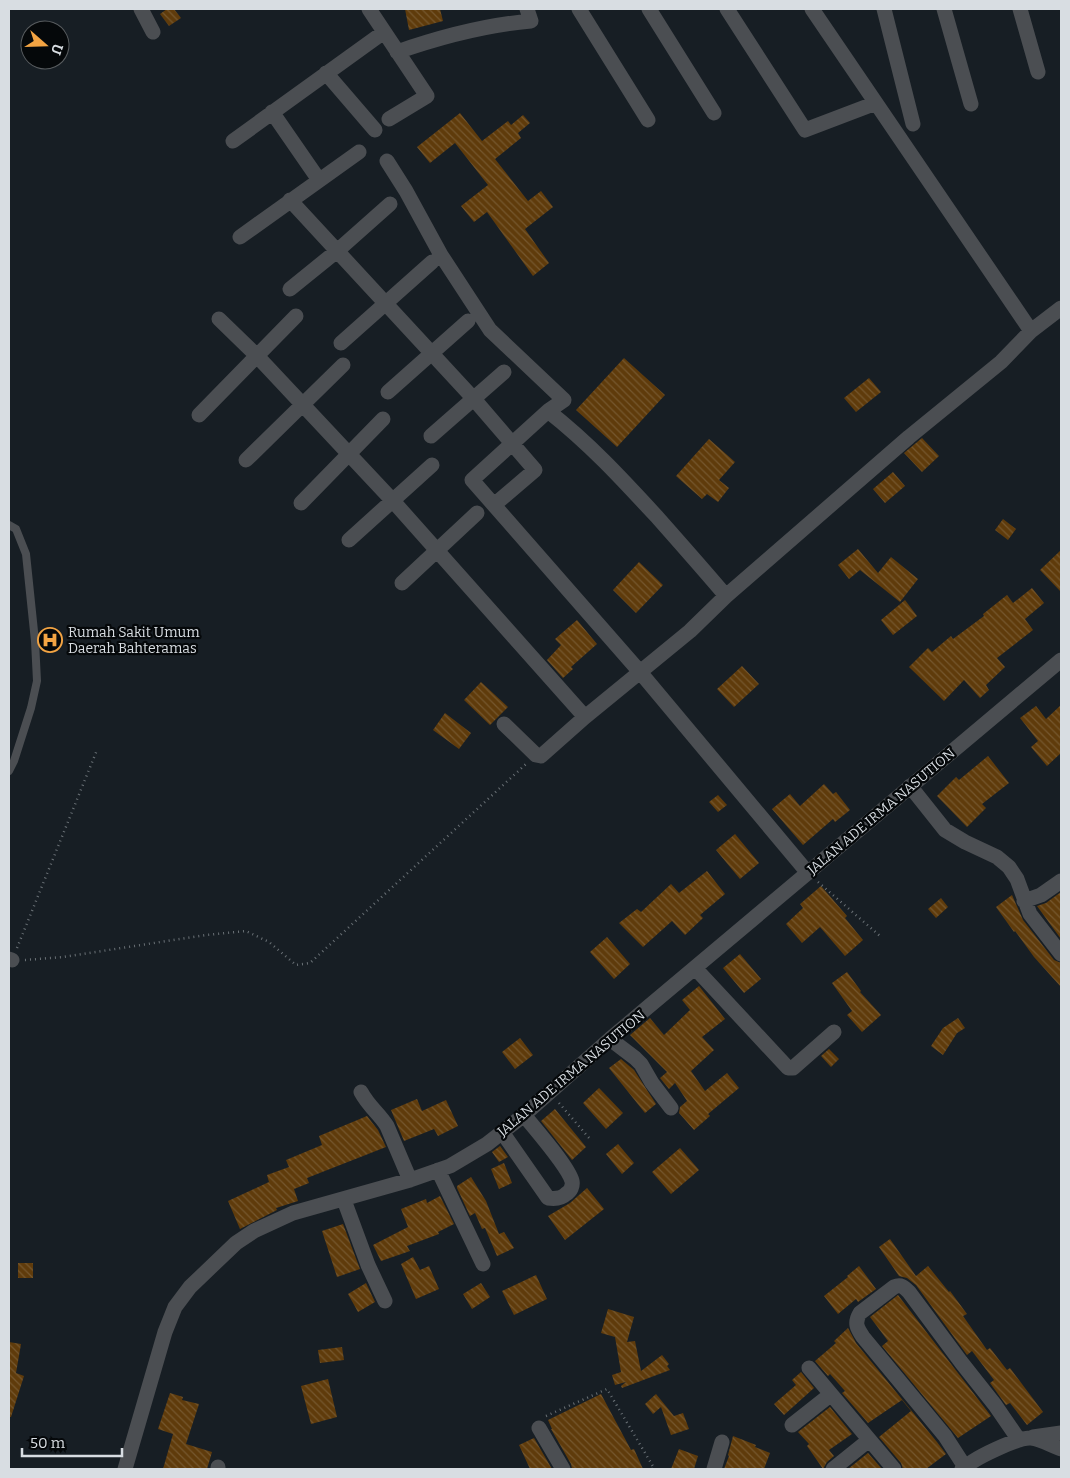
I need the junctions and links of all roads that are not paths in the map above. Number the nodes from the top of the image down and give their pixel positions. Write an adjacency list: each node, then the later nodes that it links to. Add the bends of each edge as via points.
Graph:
1 (141, 9): 11 (street)
2 (368, 9): 12 (street)
3 (527, 9): 13 (street, via 531,21 439,38)
4 (579, 9): 21 (street)
5 (649, 9): 19 (street)
6 (727, 9): 16 (street, via 804,130)
7 (812, 9): 16 (street)
8 (884, 9): 22 (street)
9 (944, 9): 17 (street)
10 (1020, 9): 14 (street)
11 (153, 32)
12 (384, 32): 13 (street); 15 (street)
13 (397, 52): 20 (street, via 427,96)
14 (1038, 72)
15 (326, 73): 18 (street); 23 (street)
16 (876, 103): 39 (street)
17 (971, 104)
18 (272, 112): 24 (street); 27 (street)
19 (714, 113)
20 (389, 119)
21 (648, 120)
22 (913, 124)
23 (374, 130)
24 (233, 141)
25 (359, 152): 27 (street)
26 (387, 161): 48 (street, via 441,255 490,330 564,400)
27 (319, 180): 28 (street)
28 (290, 200): 30 (street); 31 (street)
29 (390, 204): 31 (street)
30 (240, 237)
31 (337, 251): 33 (street); 34 (street)
32 (432, 262): 34 (street)
33 (290, 289)
34 (386, 304): 40 (street); 41 (street)
35 (1061, 308): 39 (street)
36 (296, 316): 42 (street)
37 (219, 319): 42 (street)
38 (468, 321): 41 (street)
39 (1031, 331): 64 (street, via 1001,362 908,437)
40 (341, 343)
41 (431, 353): 45 (street); 46 (street)
42 (257, 356): 47 (street); 49 (street)
43 (343, 365): 47 (street)
44 (504, 372): 46 (street)
45 (388, 392)
46 (473, 398): 51 (street); 52 (street)
47 (304, 405): 53 (street); 54 (street)
48 (548, 411): 52 (street); 64 (street, via 616,472)
49 (199, 415)
50 (382, 419): 53 (street)
51 (431, 436)
52 (514, 443): 58 (street, via 535,470); 58 (street, via 472,480)
53 (348, 453): 56 (street); 57 (street)
54 (246, 460)
55 (432, 464): 56 (street)
56 (392, 501): 61 (street); 62 (street)
57 (301, 502)
58 (494, 504): 66 (street)
59 (477, 513): 62 (street)
60 (9, 525): 69 (lane, via 16,529 26,554 37,681)
61 (349, 540)
62 (436, 552): 63 (street); 67 (street)
63 (402, 583)
64 (726, 596): 66 (street)
65 (1061, 660): 70 (street, JALAN ADE IRMA NASUTION)
66 (640, 672): 67 (street); 71 (street)
67 (584, 717): 68 (street, via 541,756 536,755)
68 (504, 724)
69 (9, 771)
70 (910, 786): 71 (street, JALAN ADE IRMA NASUTION); 73 (street, via 945,830 997,857 1009,868 1017,879)
71 (808, 873): 75 (street, JALAN ADE IRMA NASUTION)
72 (1061, 881): 73 (street, via 1041,895)
73 (1024, 901): 74 (street, via 1037,924)
74 (1061, 954)
75 (695, 968): 76 (street, via 788,1068 793,1068); 77 (street, JALAN ADE IRMA NASUTION)
76 (834, 1032)
77 (610, 1039): 79 (street, via 641,1064); 80 (street, JALAN ADE IRMA NASUTION)
78 (361, 1092): 83 (street, via 370,1108 388,1126)
79 (671, 1108)
80 (524, 1115): 81 (street, JALAN ADE IRMA NASUTION); 81 (street, via 570,1177 571,1189 566,1195 548,1198)
81 (502, 1132): 82 (street, JALAN ADE IRMA NASUTION, via 477,1151)
82 (438, 1170): 83 (street, JALAN ADE IRMA NASUTION); 85 (street)
83 (410, 1180): 84 (street, JALAN ADE IRMA NASUTION)
84 (344, 1200): 86 (street); 96 (street, JALAN ADE IRMA NASUTION, via 294,1213 254,1231 236,1243 185,1293 175,1307 165,1332)
85 (483, 1264)
86 (385, 1301)
87 (809, 1368): 88 (street)
88 (830, 1395): 89 (street); 93 (street)
89 (792, 1426)
90 (539, 1428): 97 (street)
91 (1061, 1433): 92 (street)
92 (1025, 1439): 95 (street); 101 (street, via 980,1457); 101 (street, via 961,1362 909,1292 898,1285 860,1313 856,1326 945,1436)
93 (870, 1440): 99 (street); 100 (street)
94 (722, 1442): 98 (street)
95 (1061, 1449)
96 (125, 1469)
97 (563, 1469)
98 (714, 1469)
99 (833, 1469)
100 (894, 1469)
101 (964, 1469)

